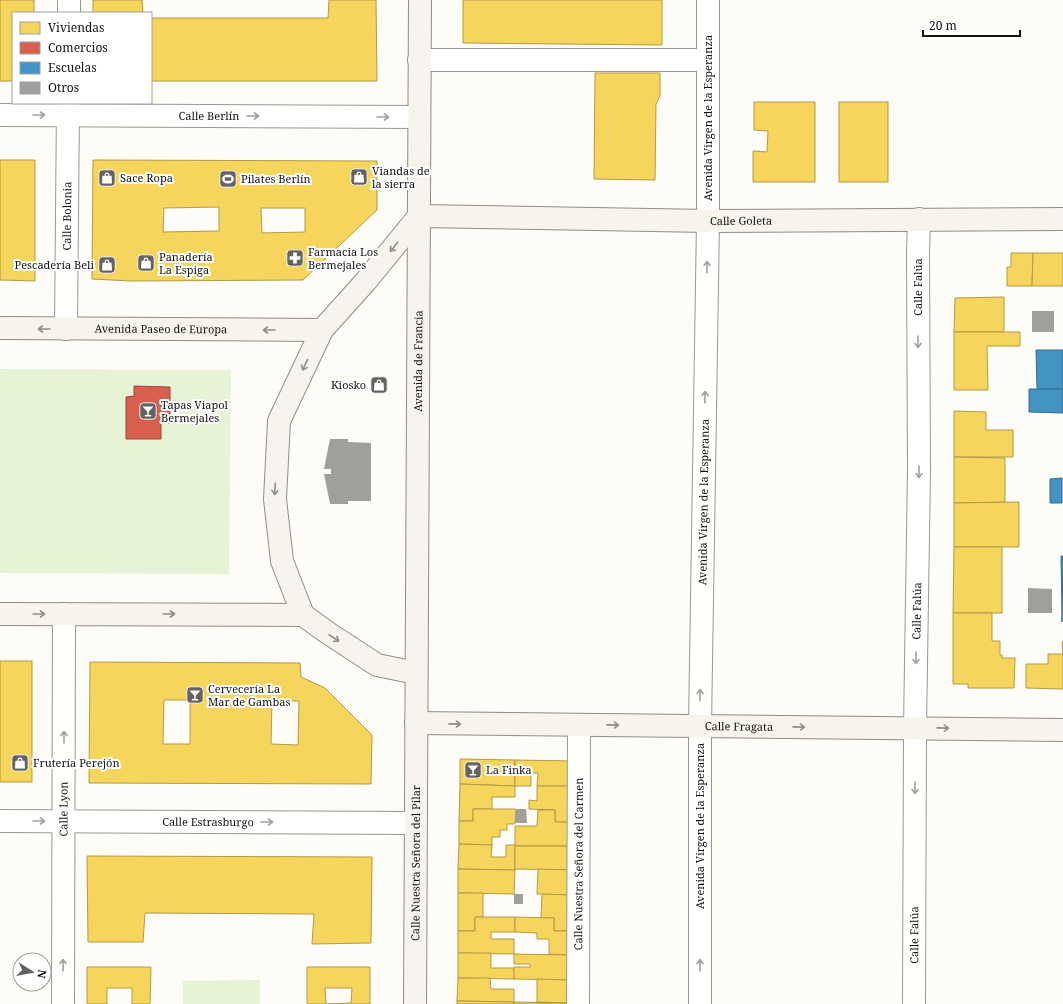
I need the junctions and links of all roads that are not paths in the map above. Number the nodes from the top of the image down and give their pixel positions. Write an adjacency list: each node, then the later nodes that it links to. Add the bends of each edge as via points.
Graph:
1 (69, 0): 4 (street)
2 (420, 0): 5 (street, Avenida de Francia)
3 (708, 0): 6 (street, Avenida Virgen de la Esperanza)
4 (69, 12)
5 (419, 60): 6 (street); 9 (street, Avenida de Francia)
6 (708, 60): 13 (street, Avenida Virgen de la Esperanza)
7 (68, 109): 8 (street, Calle Berlín, one-way to 7); 9 (street, Calle Berlín, one-way to 9); 15 (street, Calle Bolonia)
8 (0, 115)
9 (419, 117): 10 (street, Avenida de Francia)
10 (418, 216): 13 (street, Calle Goleta); 16 (street, one-way to 16, via 366,281); 20 (street, Avenida de Francia)
11 (919, 219): 12 (street, Calle Goleta); 13 (street, Calle Goleta); 24 (street, Calle Falúa, one-way to 24)
12 (1063, 219)
13 (708, 221): 23 (street, Avenida Virgen de la Esperanza, one-way to 13)
14 (0, 328): 15 (street, Avenida Paseo de Europa, one-way to 14)
15 (66, 329): 16 (street, Avenida Paseo de Europa, one-way to 15)
16 (322, 330): 19 (street, one-way to 19, via 279,421 275,499 282,561)
17 (0, 614): 18 (street, one-way to 18)
18 (64, 614): 19 (street, one-way to 19); 27 (street, Calle Lyon, one-way to 18)
19 (303, 615): 20 (street, one-way to 20, via 377,665)
20 (416, 673): 21 (street, Avenida de Francia)
21 (416, 723): 22 (street, Calle Fragata, one-way to 22); 28 (street, Calle Nuestra Señora del Pilar)
22 (579, 725): 23 (street, Calle Fragata, one-way to 23); 31 (street, Calle Nuestra Señora del Carmen)
23 (700, 726): 24 (street, Calle Fragata, one-way to 24); 32 (street, Avenida Virgen de la Esperanza, one-way to 23)
24 (915, 728): 25 (street, Calle Fragata, one-way to 25); 33 (street, Calle Falúa, one-way to 33)
25 (1063, 730)
26 (0, 821): 27 (street, Calle Estrasburgo, one-way to 27)
27 (64, 821): 28 (street, Calle Estrasburgo, one-way to 28); 29 (street, Calle Lyon, one-way to 27)
28 (416, 823): 30 (street, Calle Nuestra Señora del Pilar)
29 (63, 1004)
30 (415, 1004)
31 (578, 1004)
32 (700, 1004)
33 (914, 1004)

